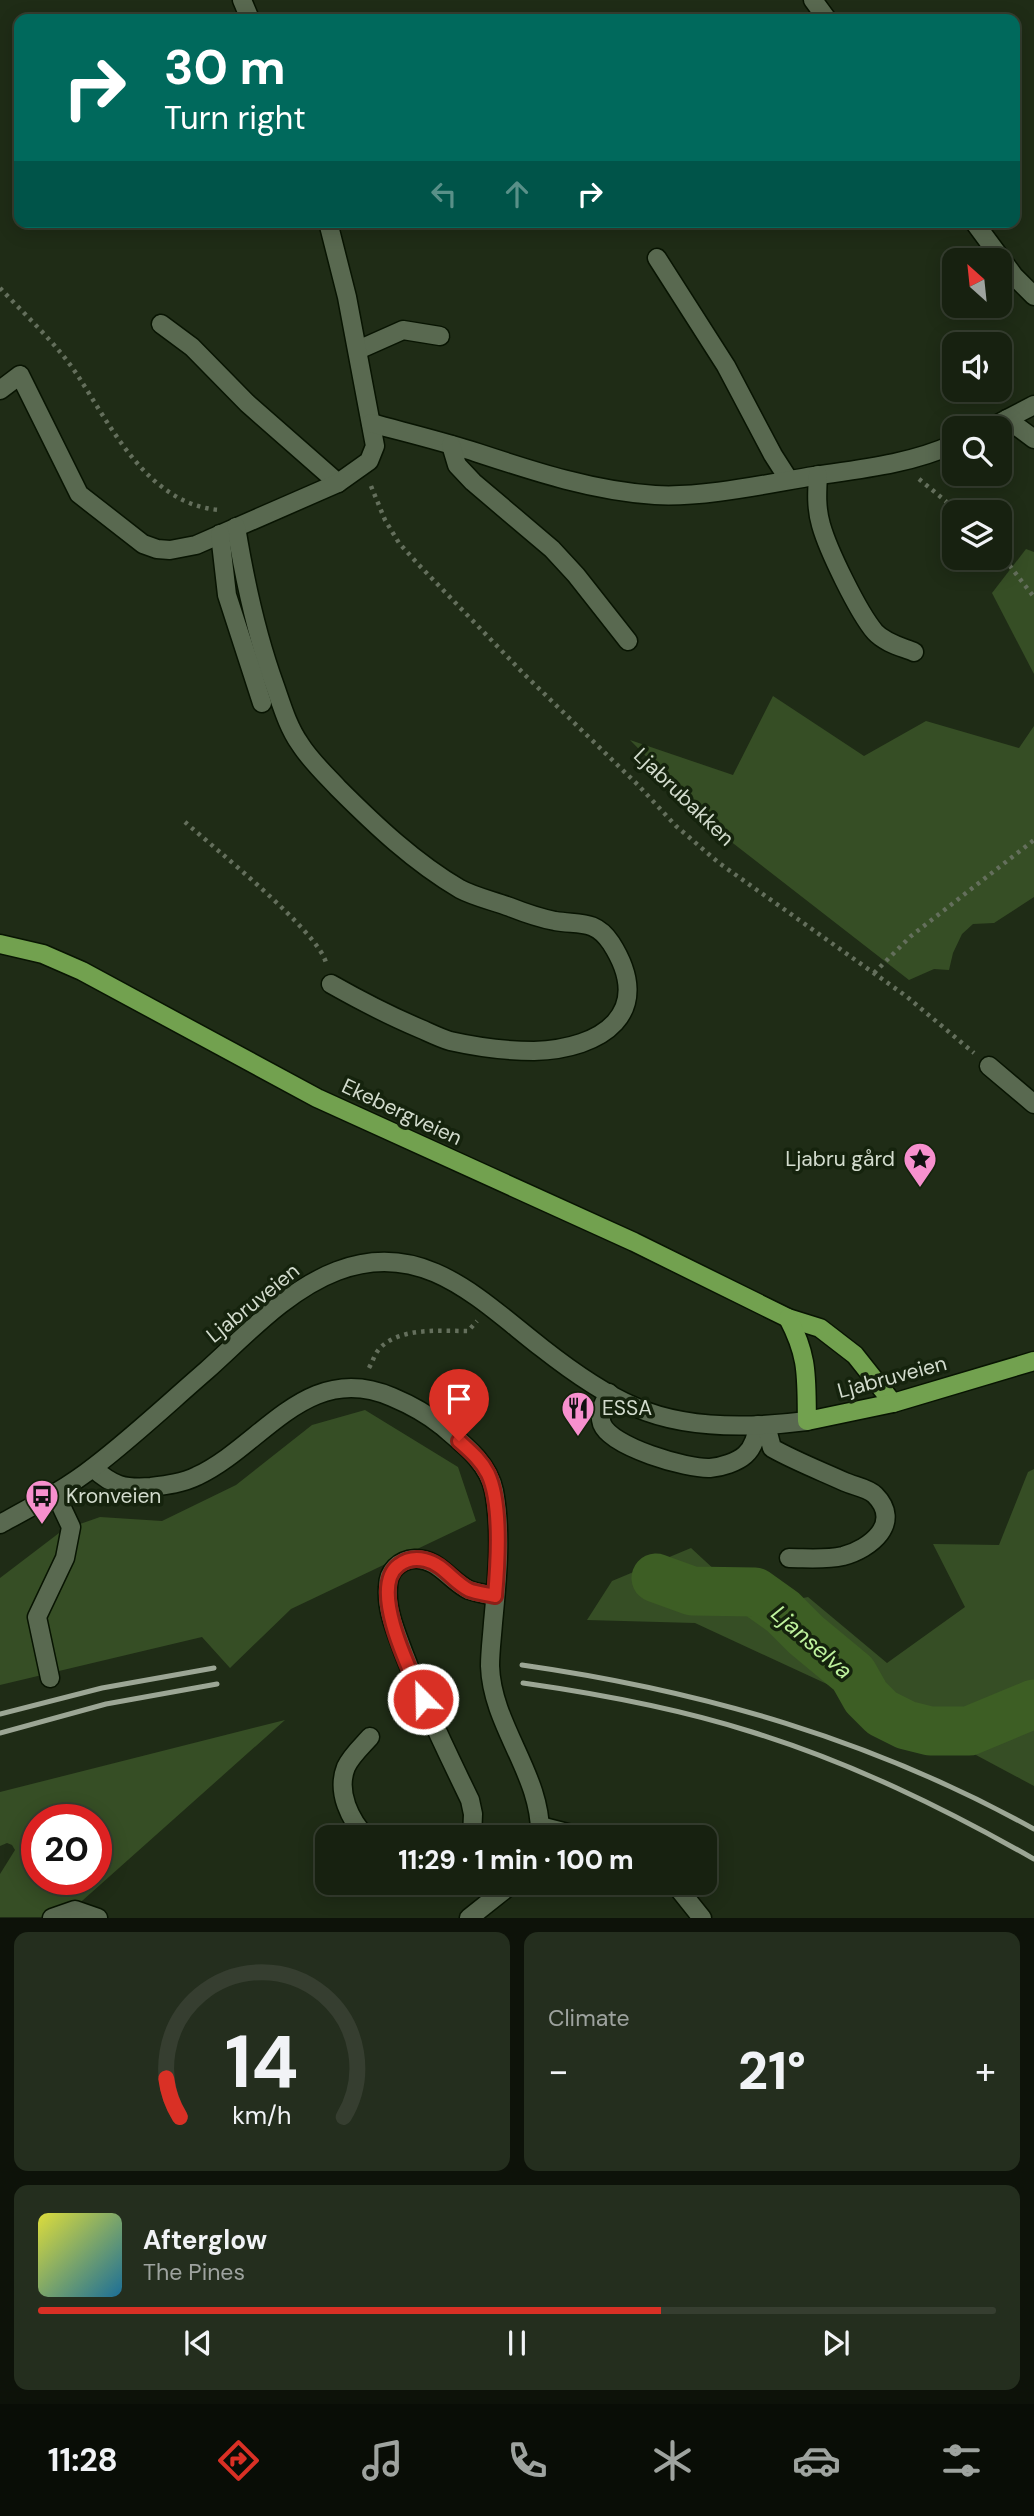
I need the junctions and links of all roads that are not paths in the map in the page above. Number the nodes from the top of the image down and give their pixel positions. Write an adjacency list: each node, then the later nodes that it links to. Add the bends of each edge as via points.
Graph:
1 (329, 228): 7 (street)
2 (978, 228): 4 (street)
3 (657, 258): 17 (street, via 726,366)
4 (1034, 296)
5 (161, 324): 18 (street, via 192,347)
6 (440, 336): 7 (street, via 403,330)
7 (358, 350): 11 (street)
8 (0, 390): 19 (street, via 20,375 79,494 143,544 170,550 196,545)
9 (1034, 405): 10 (street)
10 (1012, 416)
11 (371, 423): 14 (street); 18 (street, via 375,446 369,461)
12 (1012, 423): 13 (street)
13 (1034, 439)
14 (451, 445): 17 (street, via 531,472 656,495); 20 (street, via 457,465 552,549)
15 (942, 450): 16 (street)
16 (818, 475): 17 (street); 21 (street, via 821,526 846,584 876,633)
17 (789, 480)
18 (338, 483): 19 (street)
19 (236, 527): 22 (street, via 227,596); 24 (street, via 262,651 300,744 370,820 461,890 528,914 597,928 619,959 627,1002 604,1033 584,1043 535,1051 448,1040 385,1015)
20 (628, 641)
21 (914, 652)
22 (262, 703)
23 (0, 944): 27 (main road, Ekebergveien, via 43,954 82,971 306,1092)
24 (331, 984)
25 (989, 1066): 26 (street)
26 (1034, 1104)
27 (788, 1318): 30 (main road, Ekebergveien, via 834,1336); 31 (main road, via 806,1361)
28 (1034, 1361): 30 (main road, Ljabruveien)
29 (609, 1393): 32 (street, Ljabruveien, via 667,1418); 32 (street, via 601,1413 608,1432 634,1448 683,1464 710,1468 743,1457); 33 (street, Ljabruveien, via 558,1361 451,1279 408,1264 363,1263 334,1272 294,1296)
30 (893, 1403): 31 (main road, Ljabruveien)
31 (807, 1421): 32 (street, Ljabruveien)
32 (762, 1425): 36 (street, via 772,1448 873,1493 887,1519 880,1534 845,1555)
33 (93, 1468): 34 (street, Ljabruveien); 37 (street, via 121,1486 185,1481 216,1465 300,1402 323,1392 360,1387 378,1391 425,1412 476,1456 487,1473 494,1490 498,1545)
34 (55, 1493): 35 (street, Ljabruveien); 38 (street, via 71,1527 65,1558 37,1617)
35 (0, 1524)
36 (789, 1558)
37 (495, 1596): 41 (street, via 470,1590 422,1559 404,1561 390,1573 387,1584 393,1623 470,1800); 42 (street, via 490,1666 494,1692 535,1795)
38 (50, 1678)
39 (370, 1737): 40 (street, via 347,1765 344,1776 344,1794)
40 (357, 1825)
41 (473, 1825)
42 (539, 1825)
43 (497, 1895): 47 (street)
44 (684, 1895): 48 (street)
45 (52, 1917): 46 (street, via 75,1910)
46 (98, 1917)
47 (469, 1917)
48 (702, 1917)

